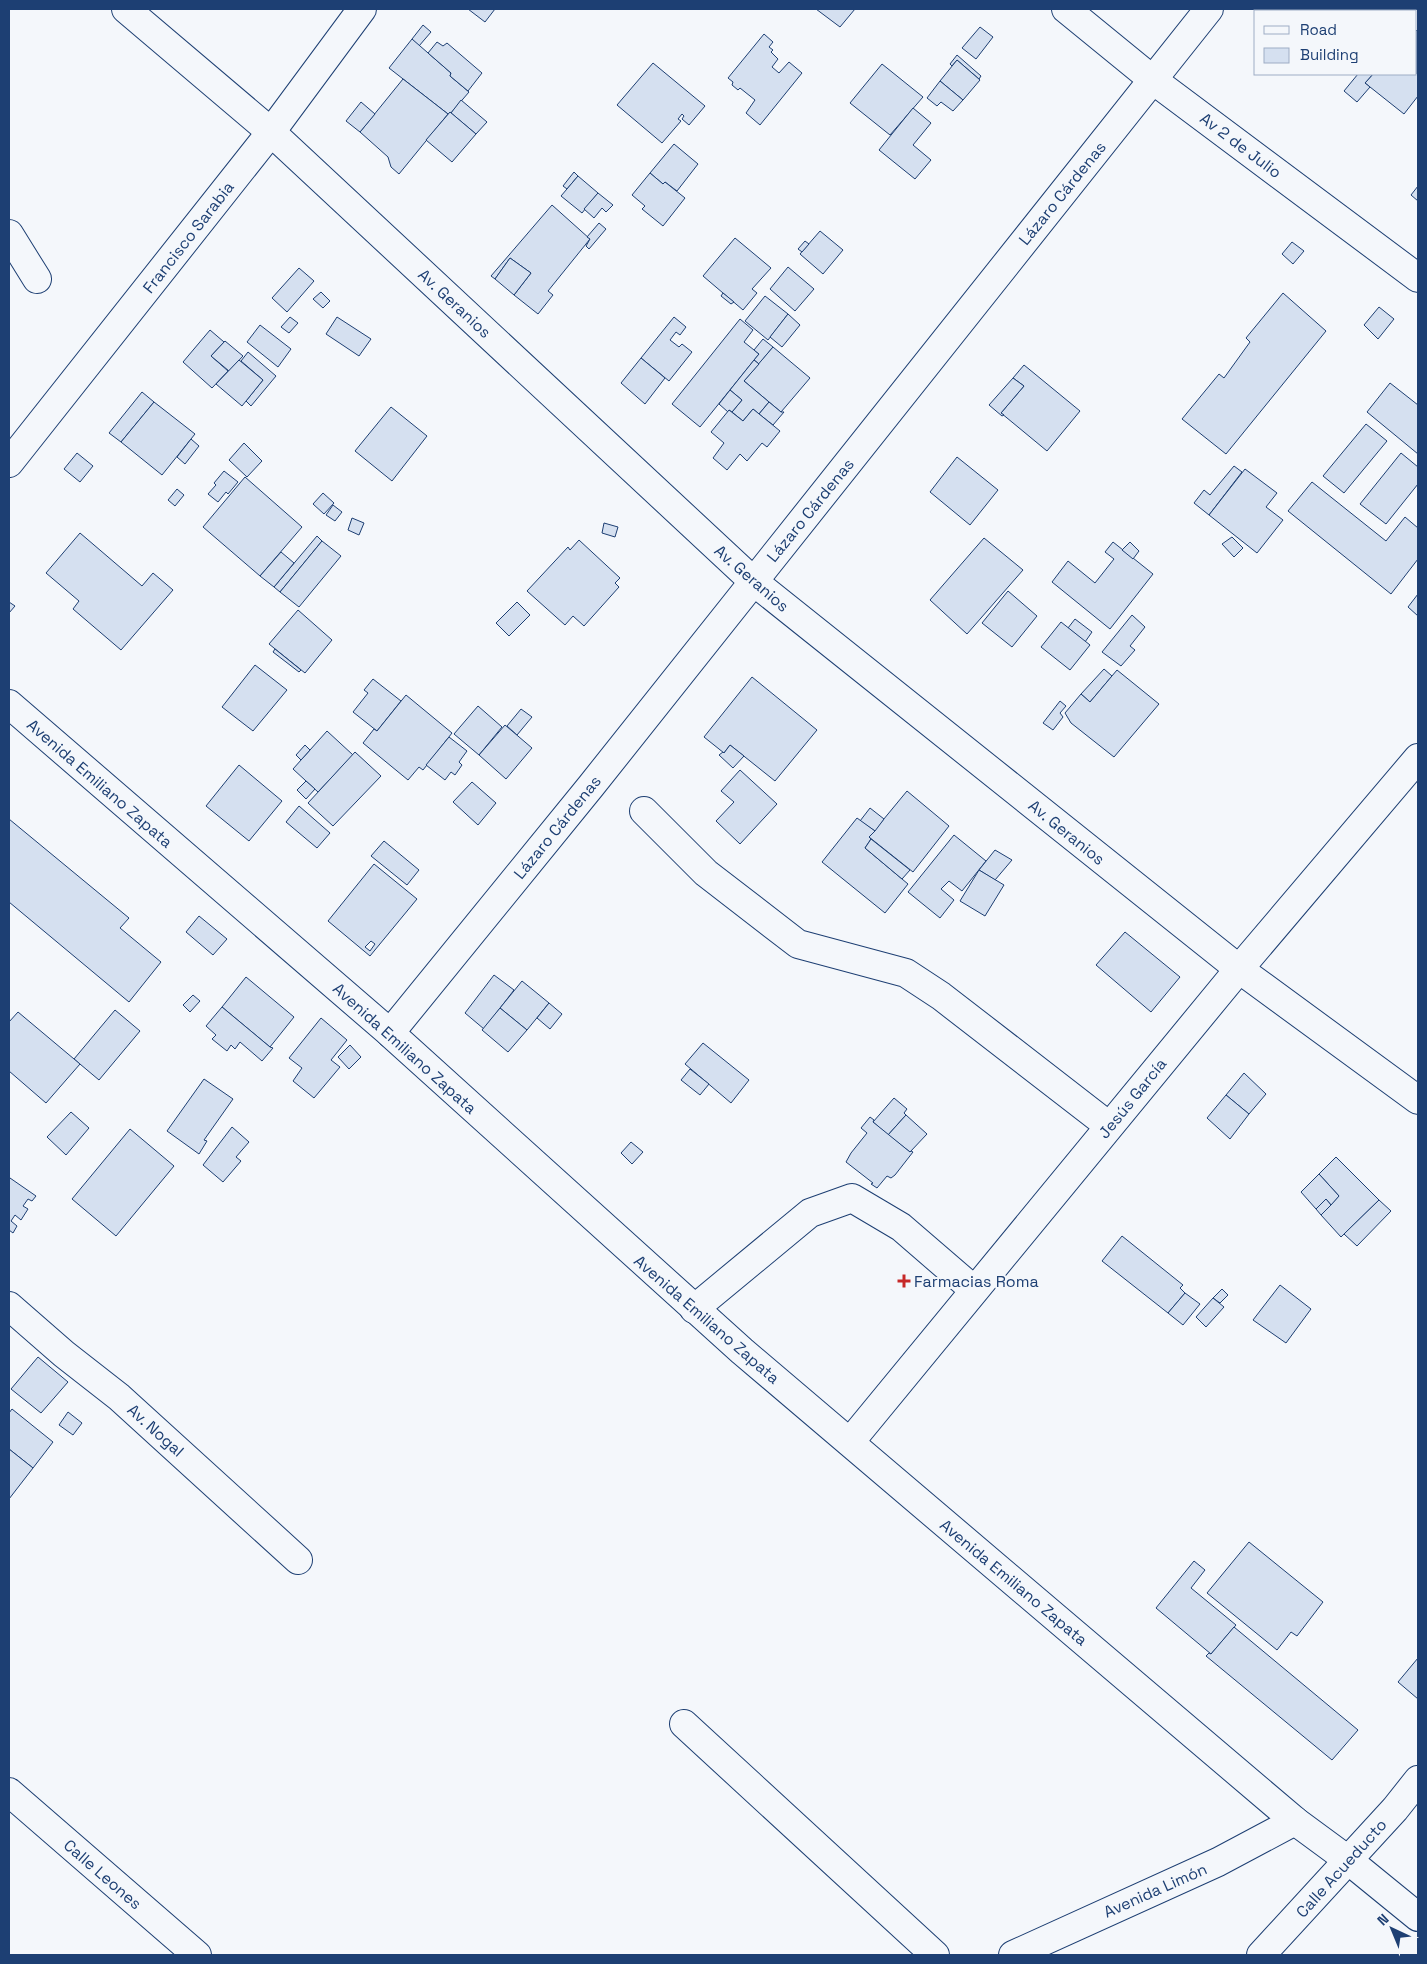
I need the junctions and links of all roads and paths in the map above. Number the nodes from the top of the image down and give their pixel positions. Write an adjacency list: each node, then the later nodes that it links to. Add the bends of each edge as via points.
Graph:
1 (126, 9): 6 (street, Av. Geranios)
2 (362, 9): 6 (street, Francisco Sarabia)
3 (1066, 9): 5 (street, Av 2 de Julio)
4 (1209, 9): 5 (street, Lázaro Cárdenas)
5 (1153, 80): 8 (street, Av 2 de Julio); 11 (street, Lázaro Cárdenas)
6 (271, 132): 10 (street, Francisco Sarabia); 11 (street, Av. Geranios)
7 (9, 234): 9 (street)
8 (1418, 278)
9 (37, 279)
10 (9, 463)
11 (753, 581): 15 (street, Av. Geranios); 16 (street, Lázaro Cárdenas)
12 (9, 704): 16 (street, Avenida Emiliano Zapata)
13 (1418, 758): 15 (street, Jesús García)
14 (644, 812): 18 (street, via 706,873 798,944 906,974 941,996)
15 (1239, 969): 17 (street, Av. Geranios); 18 (street, Jesús García)
16 (390, 1033): 21 (street, Avenida Emiliano Zapata)
17 (1418, 1100)
18 (1109, 1126): 19 (street, Jesús García)
19 (974, 1290): 21 (street, via 901,1227 852,1198 810,1213); 22 (street, Jesús García)
20 (9, 1306): 23 (street, Av. Nogal, via 119,1397)
21 (694, 1309): 22 (street, Avenida Emiliano Zapata)
22 (850, 1442): 27 (street, Avenida Emiliano Zapata)
23 (298, 1560)
24 (684, 1724): 31 (street)
25 (1418, 1780): 28 (street, Calle Acueducto)
26 (9, 1792): 30 (street, Calle Leones)
27 (1295, 1821): 28 (street, Avenida Emiliano Zapata); 32 (street, Avenida Limón, via 1218,1862)
28 (1348, 1860): 29 (street, Avenida Emiliano Zapata); 33 (street, Calle Acueducto)
29 (1418, 1918)
30 (198, 1955)
31 (934, 1955)
32 (1013, 1955)
33 (1262, 1955)

